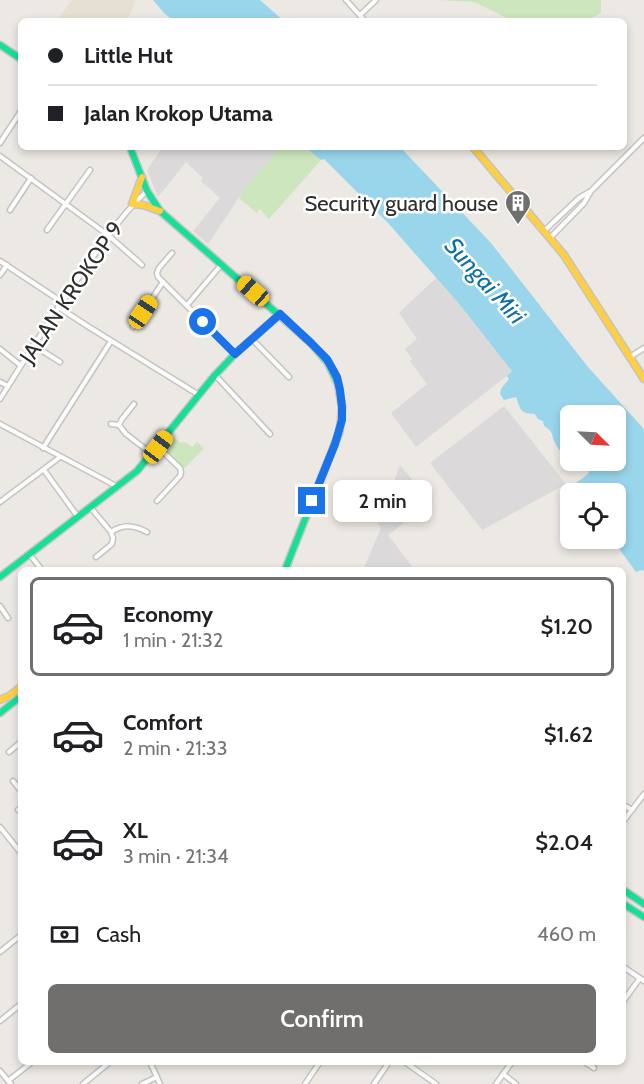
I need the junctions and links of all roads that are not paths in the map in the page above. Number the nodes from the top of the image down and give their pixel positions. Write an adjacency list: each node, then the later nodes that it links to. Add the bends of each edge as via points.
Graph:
1 (346, 0): 3 (street)
2 (376, 0): 3 (street)
3 (360, 15): 4 (street)
4 (362, 18)
5 (0, 45): 6 (street)
6 (18, 57)
7 (18, 116): 9 (street)
8 (644, 138): 17 (street)
9 (0, 143)
10 (131, 150): 14 (street)
11 (476, 150): 23 (street)
12 (0, 156): 15 (street)
13 (90, 170): 18 (street)
14 (142, 177): 16 (street); 19 (street)
15 (31, 178): 18 (street); 20 (street)
16 (147, 191): 19 (street, JALAN KROKOP 9); 21 (street)
17 (591, 191): 23 (street); 25 (street)
18 (67, 204): 22 (street); 24 (street)
19 (132, 204): 21 (street); 24 (street, JALAN KROKOP 9)
20 (10, 210)
21 (160, 211): 30 (street)
22 (47, 231)
23 (544, 231): 25 (street)
24 (108, 235): 29 (street); 33 (street, JALAN KROKOP 9)
25 (550, 238): 44 (street)
26 (172, 254): 32 (street, via 157,273)
27 (0, 261): 28 (street)
28 (7, 265): 31 (street); 33 (street)
29 (142, 265)
30 (221, 265): 34 (street); 36 (street)
31 (0, 275)
32 (163, 282): 34 (street); 37 (street)
33 (62, 302): 35 (street, JALAN KROKOP 9)
34 (188, 305): 43 (street)
35 (58, 307): 39 (street); 40 (street, JALAN KROKOP 9)
36 (280, 314): 38 (street); 74 (street, via 327,359 337,377 342,420)
37 (133, 327)
38 (252, 339): 43 (street); 48 (street)
39 (111, 341): 52 (street); 60 (street)
40 (33, 345): 45 (street); 46 (street, JALAN KROKOP 9)
41 (644, 348): 44 (street)
42 (0, 349): 46 (street)
43 (235, 354): 47 (street)
44 (630, 357): 49 (street)
45 (60, 362)
46 (20, 365): 51 (street, JALAN KROKOP 9)
47 (215, 375): 52 (street); 58 (street)
48 (289, 377)
49 (644, 379)
50 (0, 382): 51 (street)
51 (8, 386): 53 (street, JALAN KROKOP 9)
52 (199, 395): 59 (street)
53 (0, 399)
54 (134, 404): 57 (street)
55 (0, 424): 60 (street)
56 (111, 424): 57 (street)
57 (119, 425): 61 (street)
58 (270, 434)
59 (158, 447): 61 (street); 65 (street, via 181,472)
60 (44, 448): 62 (street)
61 (152, 454): 64 (street)
62 (60, 457): 63 (street); 64 (street)
63 (44, 470): 66 (street); 68 (street)
64 (118, 487): 67 (street)
65 (157, 501)
66 (0, 502)
67 (91, 508): 68 (street); 69 (street)
68 (79, 517): 71 (street)
69 (111, 532): 70 (street, via 129,526); 72 (street, via 112,544)
70 (147, 532)
71 (30, 555): 73 (street); 75 (street)
72 (96, 557)
73 (40, 567)
74 (286, 567)
75 (0, 577)
76 (0, 606): 77 (street)
77 (8, 618)
78 (18, 689): 80 (street)
79 (18, 698): 81 (street)
80 (0, 700)
81 (0, 713)
82 (18, 744): 83 (street)
83 (9, 752)
84 (13, 781): 85 (street)
85 (18, 787)
86 (644, 794): 88 (street)
87 (626, 807): 88 (street)
88 (632, 811): 89 (street)
89 (626, 818)
90 (0, 826): 91 (street)
91 (18, 850)
92 (626, 892): 93 (street)
93 (644, 904)
94 (626, 906): 95 (street)
95 (644, 917)
96 (18, 937): 97 (street)
97 (0, 952)
98 (626, 969): 99 (street)
99 (642, 980): 100 (street)
100 (626, 999)
101 (18, 1006): 102 (street)
102 (0, 1021)
103 (29, 1065): 115 (street)
104 (106, 1065): 116 (street)
105 (153, 1065): 114 (street)
106 (318, 1065): 119 (street)
107 (387, 1065): 120 (street)
108 (409, 1065): 121 (street)
109 (510, 1065): 113 (street)
110 (590, 1065): 111 (street)
111 (594, 1068)
112 (0, 1071): 115 (street)
113 (503, 1074): 122 (street); 123 (street)
114 (157, 1077): 117 (street); 118 (street)
115 (10, 1083)
116 (83, 1084)
117 (142, 1084)
118 (160, 1084)
119 (304, 1084)
120 (374, 1084)
121 (436, 1084)
122 (496, 1084)
123 (516, 1084)

